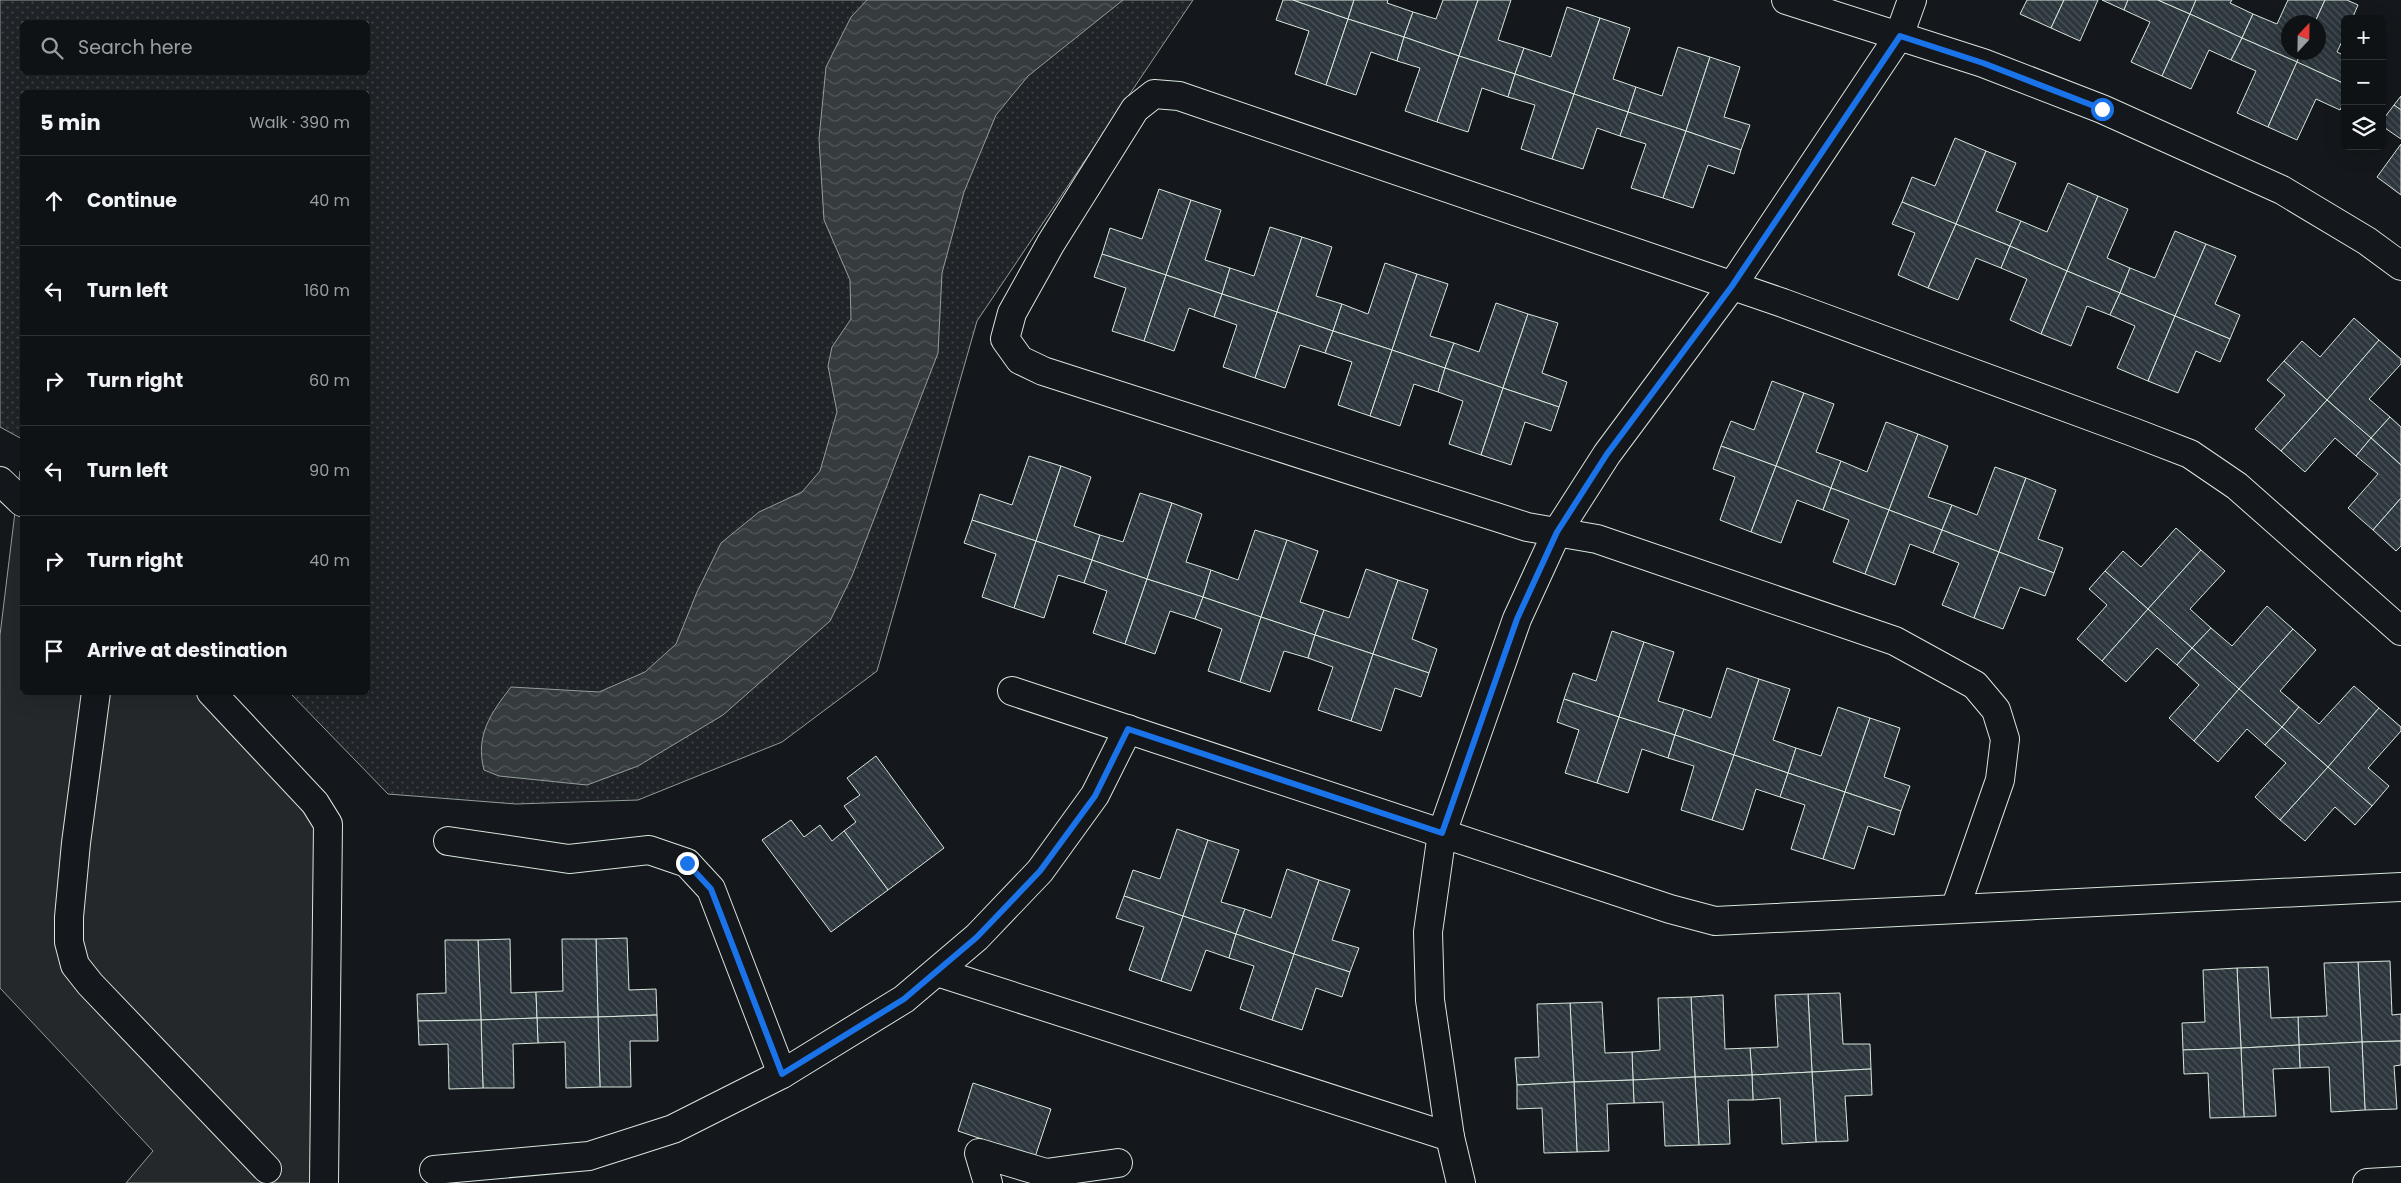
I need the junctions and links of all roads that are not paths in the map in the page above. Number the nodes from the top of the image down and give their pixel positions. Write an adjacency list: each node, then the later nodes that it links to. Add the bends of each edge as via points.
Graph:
1 (1786, 0): 3 (street)
2 (1912, 0): 3 (street)
3 (1900, 36): 4 (street, via 1983,63 2102,109 2282,190 2367,241); 5 (street)
4 (2401, 266)
5 (1732, 286): 8 (street, via 1607,454); 8 (street, via 1179,96 1154,94 1135,109 1051,243 1012,313 1005,338 1020,360 1044,371 1517,524); 9 (street, via 2190,454 2237,486)
6 (0, 481): 7 (street)
7 (20, 500)
8 (1557, 532): 14 (street, via 1517,619); 17 (street, via 1597,539 1895,641 1975,685 1996,710 2006,738 2000,780)
9 (2401, 631)
10 (1012, 691): 13 (street)
11 (96, 695): 22 (street, via 69,918 69,942 75,965)
12 (214, 695): 25 (street, via 315,803 328,824)
13 (1128, 729): 14 (street); 18 (street, via 1095,796 1040,871 977,937)
14 (1442, 833): 17 (street, via 1715,921); 20 (street, via 1428,932 1430,1000)
15 (448, 841): 19 (street, via 569,858 649,850 687,863 711,889)
16 (2401, 886): 17 (street)
17 (1955, 909)
18 (937, 972): 19 (street, via 904,999); 20 (street)
19 (782, 1074): 23 (street, via 673,1129 589,1156)
20 (1450, 1137): 27 (street)
21 (1118, 1163): 26 (street, via 1046,1172 979,1153)
22 (267, 1169)
23 (434, 1170)
24 (2401, 1181): 28 (street)
25 (324, 1183)
26 (988, 1183)
27 (1461, 1183)
28 (2367, 1183)

